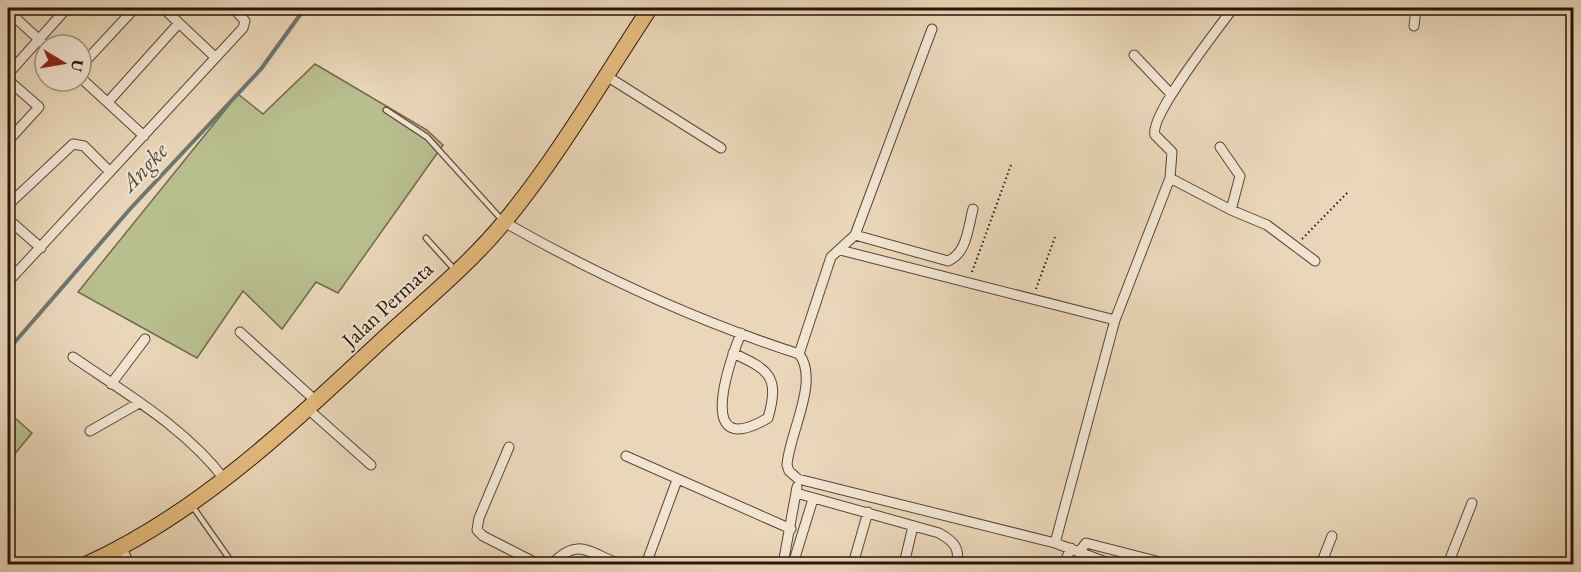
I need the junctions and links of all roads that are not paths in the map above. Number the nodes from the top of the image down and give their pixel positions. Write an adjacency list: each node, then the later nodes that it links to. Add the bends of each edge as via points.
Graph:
1 (67, 8): 12 (street)
2 (135, 8): 15 (street)
3 (163, 8): 9 (street)
4 (233, 8): 17 (street, via 245,24)
5 (650, 8): 19 (main road, Jalan Permata)
6 (1233, 8): 22 (street)
7 (1416, 8): 10 (street)
8 (8, 11): 13 (street)
9 (179, 23): 17 (street); 23 (street)
10 (1414, 26)
11 (932, 29): 36 (street)
12 (49, 33)
13 (33, 34)
14 (33, 50): 18 (street)
15 (93, 53)
16 (1134, 55): 22 (street)
17 (215, 57): 25 (street)
18 (8, 74)
19 (605, 75): 28 (street); 35 (main road, Jalan Permata, via 547,165)
20 (8, 80): 26 (street, via 39,107)
21 (93, 89): 23 (street)
22 (1171, 94): 30 (street, via 1154,130 1172,152)
23 (108, 102): 25 (street)
24 (386, 110): 35 (lane, via 427,137)
25 (144, 135): 29 (street)
26 (8, 141)
27 (1220, 147): 33 (street, via 1240,176)
28 (721, 148)
29 (110, 172): 31 (street, via 84,146 73,144); 38 (street)
30 (1170, 178): 33 (street); 43 (street)
31 (8, 205)
32 (973, 210): 36 (street, via 962,250 948,261)
33 (1231, 210): 40 (street, via 1267,225)
34 (8, 219): 38 (street)
35 (504, 222): 41 (main road, Jalan Permata); 45 (street, via 584,265)
36 (855, 235): 39 (street)
37 (426, 238): 41 (lane)
38 (41, 248): 42 (street)
39 (840, 250): 43 (street); 48 (street, via 831,257)
40 (1315, 261)
41 (456, 271): 52 (main road, Jalan Permata)
42 (8, 282)
43 (1115, 320): 68 (street)
44 (240, 332): 52 (street)
45 (741, 333): 47 (street); 48 (street)
46 (144, 339): 50 (street)
47 (733, 353): 47 (street, via 721,409 727,426 737,429 768,418 772,384 770,375)
48 (799, 354): 57 (street, via 807,368 806,386 787,465)
49 (73, 357): 50 (street)
50 (111, 384): 51 (street)
51 (139, 403): 53 (street); 58 (street, via 214,465)
52 (312, 405): 56 (street); 58 (main road, Jalan Permata)
53 (90, 431)
54 (509, 447): 75 (street, via 477,530)
55 (626, 456): 59 (street)
56 (371, 465)
57 (798, 479): 60 (street); 68 (street)
58 (225, 480): 63 (main road, Jalan Permata)
59 (677, 480): 66 (street); 78 (street)
60 (796, 493): 61 (street); 66 (street)
61 (813, 500): 64 (street); 80 (street)
62 (1472, 503): 88 (street)
63 (192, 505): 69 (main road, Jalan Permata); 74 (lane)
64 (868, 512): 65 (street); 81 (street)
65 (913, 526): 82 (street); 83 (street, via 952,540 957,548)
66 (791, 529): 79 (street)
67 (1332, 536): 87 (street)
68 (1055, 543): 70 (street)
69 (122, 548): 72 (main road, Jalan Permata); 73 (street)
70 (1075, 550): 71 (street, via 1086,543); 84 (street); 85 (street)
71 (1150, 562): 86 (street)
72 (87, 564)
73 (129, 564)
74 (232, 564)
75 (538, 564)
76 (552, 564): 77 (street, via 574,548)
77 (617, 564)
78 (646, 564)
79 (783, 564)
80 (793, 564)
81 (853, 564)
82 (904, 564)
83 (957, 564)
84 (1064, 564)
85 (1112, 564)
86 (1168, 564)
87 (1321, 564)
88 (1448, 564)

